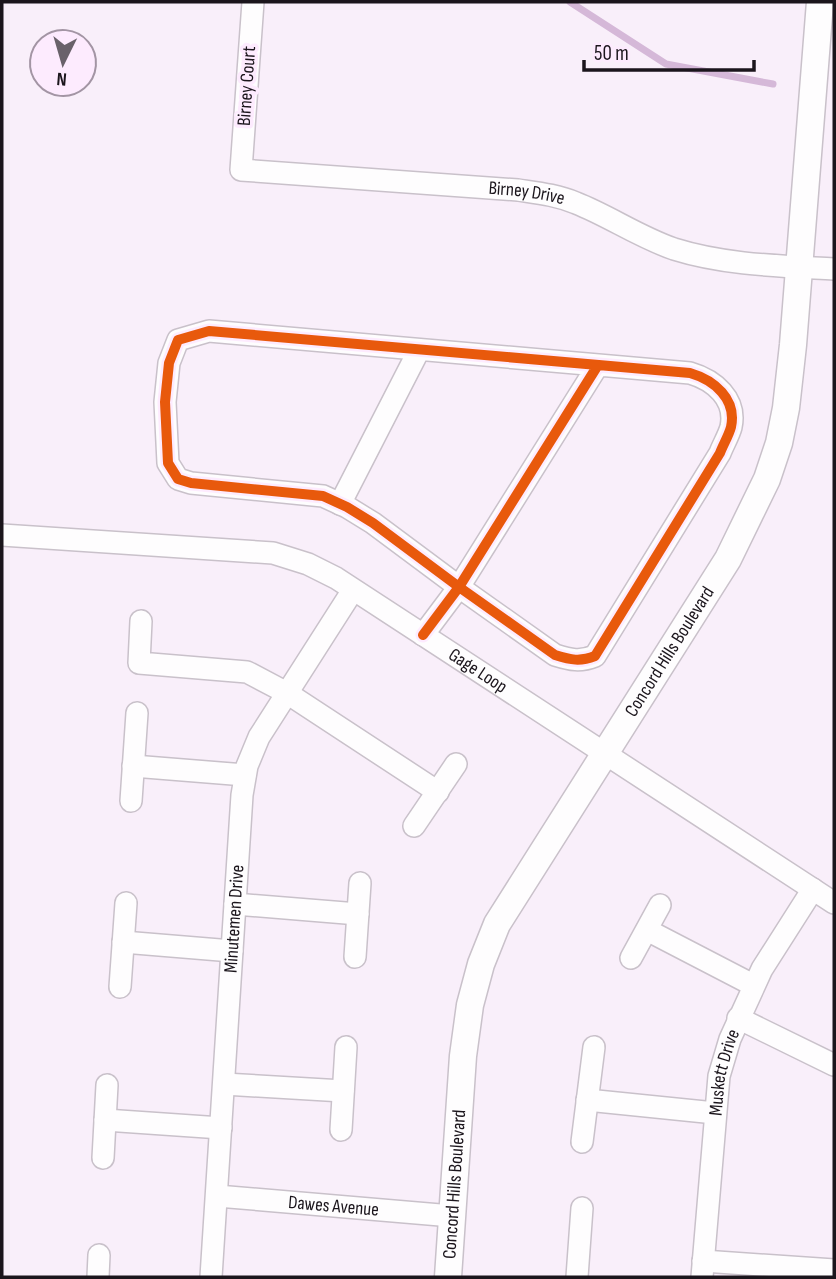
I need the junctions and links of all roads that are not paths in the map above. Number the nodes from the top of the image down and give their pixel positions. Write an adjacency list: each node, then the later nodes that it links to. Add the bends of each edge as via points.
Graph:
1 (253, 2): 3 (street, Birney Court)
2 (819, 7): 4 (street, Concord Hills Boulevard)
3 (241, 170): 4 (street, Birney Drive, via 549,194 674,249 711,259)
4 (801, 267): 5 (street, Birney Drive); 16 (street, Concord Hills Boulevard, via 786,408 767,480 729,559)
5 (834, 269)
6 (419, 350): 7 (street); 8 (street); 8 (street, via 209,331 178,340 169,363 165,402 168,463 178,478 323,496)
7 (598, 365): 10 (street); 10 (street, via 706,378 732,408 731,427 720,453 595,656 572,660 555,655)
8 (340, 504): 10 (street)
9 (2, 535): 11 (street, Gage Loop, via 273,553 317,569)
10 (459, 587): 13 (street)
11 (353, 590): 13 (street, Gage Loop); 14 (street, Minutemen Drive)
12 (141, 621): 14 (street, via 139,663 247,672)
13 (423, 635): 16 (street, Gage Loop)
14 (286, 693): 19 (street, Minutemen Drive, via 259,737); 20 (street)
15 (137, 713): 18 (street)
16 (607, 753): 24 (street, Gage Loop); 53 (street, Concord Hills Boulevard, via 497,924 481,964 463,1056)
17 (456, 764): 20 (street)
18 (133, 766): 19 (street); 21 (street)
19 (245, 775): 27 (street, Minutemen Drive)
20 (438, 792): 22 (street)
21 (131, 802)
22 (414, 826)
23 (360, 883): 29 (street)
24 (813, 889): 26 (street, Gage Loop); 35 (street, Muskett Drive)
25 (126, 903): 31 (street)
26 (834, 903)
27 (235, 904): 29 (street); 32 (street, Minutemen Drive)
28 (660, 905): 30 (street)
29 (358, 914): 33 (street)
30 (647, 930): 34 (street); 35 (street)
31 (123, 943): 32 (street); 36 (street)
32 (232, 951): 41 (street, Minutemen Drive)
33 (355, 957)
34 (631, 958)
35 (753, 985): 37 (street, Muskett Drive)
36 (120, 988)
37 (738, 1018): 40 (street); 45 (street, Muskett Drive, via 719,1076)
38 (346, 1047): 43 (street)
39 (594, 1047): 44 (street)
40 (834, 1065)
41 (224, 1084): 43 (street); 47 (street, Minutemen Drive)
42 (107, 1086): 46 (street)
43 (344, 1091): 48 (street)
44 (587, 1100): 45 (street); 49 (street)
45 (715, 1113): 55 (street, Muskett Drive)
46 (105, 1120): 47 (street); 50 (street)
47 (221, 1128): 51 (street, Minutemen Drive)
48 (341, 1130)
49 (582, 1142)
50 (103, 1158)
51 (217, 1196): 53 (street, Dawes Avenue); 58 (street, Minutemen Drive)
52 (582, 1208): 60 (street)
53 (452, 1216): 59 (street, Concord Hills Boulevard)
54 (99, 1255): 57 (street)
55 (703, 1269): 56 (street)
56 (834, 1270)
57 (97, 1277)
58 (211, 1277)
59 (448, 1277)
60 (577, 1277)

